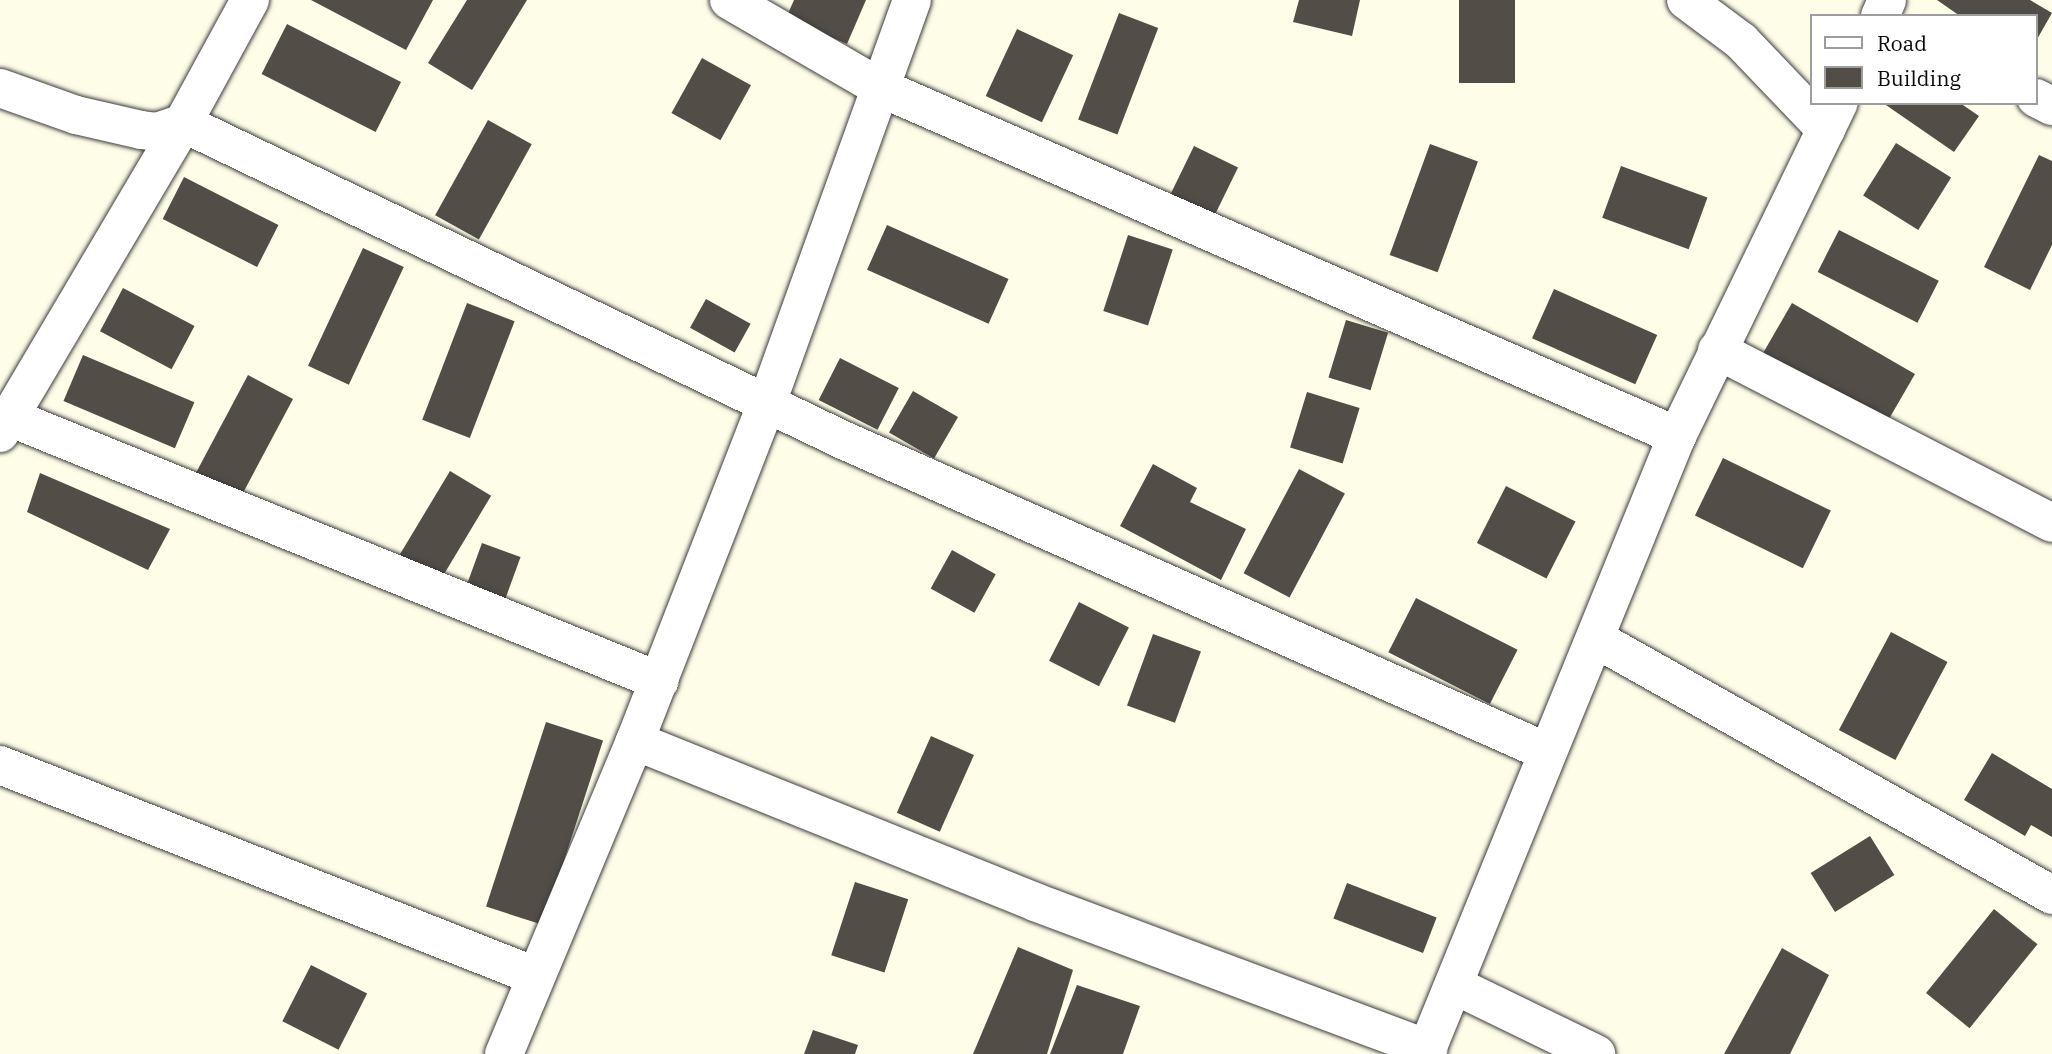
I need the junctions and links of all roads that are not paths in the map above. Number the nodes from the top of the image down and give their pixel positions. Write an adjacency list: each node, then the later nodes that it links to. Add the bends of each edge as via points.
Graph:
1 (250, 0): 10 (street)
2 (729, 0): 6 (street)
3 (912, 0): 6 (street)
4 (1686, 0): 7 (street)
5 (0, 88): 10 (street, via 76,115 141,130 157,132)
6 (881, 88): 12 (street); 14 (street)
7 (1811, 99)
8 (1818, 105): 9 (street)
9 (1832, 117): 11 (street)
10 (183, 123): 12 (street); 13 (street)
11 (1717, 350): 14 (street); 15 (street)
12 (767, 403): 17 (street); 19 (street)
13 (5, 425): 17 (street)
14 (1677, 436): 16 (street)
15 (2052, 523)
16 (1596, 639): 19 (street); 21 (street)
17 (659, 681): 18 (street)
18 (635, 741): 22 (street); 24 (street, via 1035,902)
19 (1547, 752): 23 (street)
20 (0, 765): 22 (street)
21 (2052, 895)
22 (535, 976): 25 (street)
23 (1456, 986): 24 (street); 26 (street)
24 (1427, 1051)
25 (504, 1054)
26 (1596, 1054)

